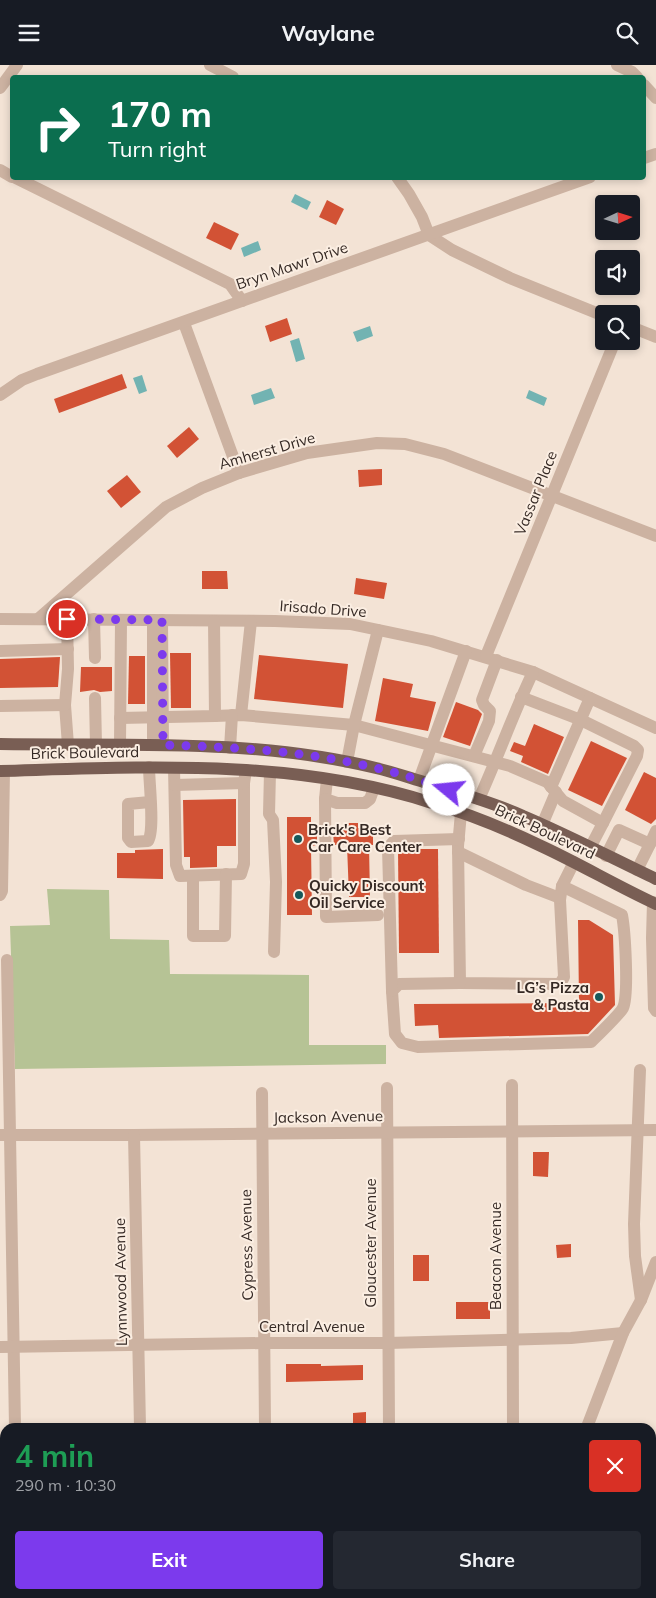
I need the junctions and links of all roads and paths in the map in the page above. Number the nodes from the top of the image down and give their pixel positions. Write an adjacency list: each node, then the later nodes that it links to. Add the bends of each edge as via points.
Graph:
1 (17, 65): 7 (street)
2 (210, 65): 4 (street)
3 (617, 65): 5 (street)
4 (229, 75)
5 (635, 75)
6 (646, 87): 8 (street)
7 (0, 88)
8 (656, 98)
9 (20, 180): 13 (street, via 230,284)
10 (399, 180): 12 (street)
11 (582, 180): 12 (street, Bryn Mawr Drive)
12 (429, 235): 13 (street, Bryn Mawr Drive); 14 (street, via 510,278)
13 (242, 301): 15 (street, Bryn Mawr Drive)
14 (595, 312)
15 (184, 323): 19 (street, Bryn Mawr Drive, via 37,374); 20 (street)
16 (640, 331): 17 (street)
17 (656, 337)
18 (611, 350): 21 (street, Vassar Place)
19 (2, 390)
20 (239, 473): 21 (street, Amherst Drive, via 307,453 377,443 405,444 444,454); 24 (street, Amherst Drive, via 166,507)
21 (552, 496): 22 (street, Amherst Drive); 36 (street, Vassar Place)
22 (656, 536)
23 (0, 619): 24 (street, Irisado Drive)
24 (38, 619): 25 (street, Irisado Drive)
25 (67, 619): 26 (street, Irisado Drive); 32 (street)
26 (94, 619): 27 (street, Irisado Drive); 35 (street)
27 (122, 620): 28 (street, Irisado Drive); 46 (street)
28 (157, 620): 29 (street, Irisado Drive); 45 (street)
29 (214, 621): 30 (street, Irisado Drive); 44 (street)
30 (251, 621): 31 (street, Irisado Drive, via 350,624); 43 (street)
31 (378, 630): 34 (street, Irisado Drive); 48 (street)
32 (68, 649): 33 (street); 41 (street)
33 (0, 651)
34 (466, 651): 36 (street, Irisado Drive); 55 (street)
35 (95, 658)
36 (491, 658): 37 (street, Irisado Drive); 57 (street, Vassar Place, via 482,700 490,711 489,721)
37 (533, 672): 38 (street); 39 (street, Irisado Drive)
38 (521, 697): 47 (street); 59 (street)
39 (590, 697): 47 (street); 49 (street, Irisado Drive)
40 (95, 698): 52 (street)
41 (65, 705): 42 (street); 51 (street)
42 (0, 706)
43 (236, 715): 44 (street); 48 (street); 56 (street)
44 (216, 716): 45 (street)
45 (158, 717): 46 (street); 54 (street)
46 (120, 718): 53 (street)
47 (581, 720): 70 (street); 75 (street, via 638,750)
48 (354, 725): 55 (street); 58 (street)
49 (656, 728)
50 (0, 744): 51 (main road, Brick Boulevard)
51 (68, 745): 52 (main road, Brick Boulevard)
52 (96, 745): 53 (main road, Brick Boulevard)
53 (120, 745): 54 (main road, Brick Boulevard)
54 (158, 745): 56 (main road, Brick Boulevard)
55 (432, 745): 57 (street); 66 (street)
56 (230, 748): 58 (main road, Brick Boulevard, via 283,751)
57 (474, 756): 59 (street)
58 (347, 762): 66 (main road, Brick Boulevard)
59 (496, 762): 70 (street, via 547,782); 72 (street)
60 (149, 767): 61 (main road, Brick Boulevard); 63 (main road, Brick Boulevard); 73 (street)
61 (174, 768): 62 (main road, Brick Boulevard); 68 (street)
62 (246, 770): 64 (main road, Brick Boulevard); 67 (street)
63 (2, 771): 88 (street)
64 (270, 772): 65 (main road, Brick Boulevard); 92 (street, via 269,814 273,820 276,881)
65 (327, 779): 69 (main road, Brick Boulevard); 71 (street)
66 (419, 781): 72 (main road, Brick Boulevard)
67 (244, 783): 68 (street); 84 (street, via 244,863 241,874)
68 (175, 785): 85 (street, via 176,865 180,876)
69 (374, 788): 71 (street, via 370,799 359,805); 74 (main road, Brick Boulevard)
70 (553, 790): 75 (street, via 563,801); 76 (street)
71 (325, 799): 90 (street, via 326,917)
72 (478, 799): 76 (main road, Brick Boulevard)
73 (150, 802)
74 (461, 813): 79 (street); 82 (main road, Brick Boulevard)
75 (603, 823): 80 (street)
76 (542, 825): 80 (main road, Brick Boulevard)
77 (656, 831): 78 (street)
78 (650, 844): 81 (street, via 619,830); 83 (street)
79 (458, 845): 87 (street, via 526,885); 94 (street); 95 (street, via 394,841 388,847)
80 (590, 848): 81 (main road, Brick Boulevard)
81 (606, 856): 83 (main road, Brick Boulevard)
82 (574, 862): 87 (street); 89 (main road, Brick Boulevard)
83 (637, 870): 86 (main road, Brick Boulevard)
84 (226, 874): 85 (street); 85 (street, via 225,936 193,936)
85 (193, 876)
86 (656, 879)
87 (561, 892): 94 (street, via 564,977 560,984); 95 (street, via 622,915 626,987 623,1008 591,1042 418,1047 402,1043 395,1034)
88 (0, 895)
89 (655, 903): 91 (street)
90 (378, 915)
91 (654, 938): 96 (street)
92 (274, 953)
93 (7, 960): 106 (street)
94 (460, 983): 95 (street, via 399,984)
95 (392, 991)
96 (656, 1011)
97 (640, 1070): 103 (street)
98 (512, 1085): 102 (street, Beacon Avenue)
99 (387, 1088): 104 (street, Gloucester Avenue)
100 (262, 1093): 105 (street, Cypress Avenue)
101 (656, 1130): 103 (street, Jackson Avenue)
102 (512, 1131): 103 (street, Jackson Avenue); 104 (street, Jackson Avenue); 111 (street, Beacon Avenue)
103 (638, 1131): 109 (street, via 634,1224)
104 (386, 1132): 105 (street, Jackson Avenue); 113 (street, Gloucester Avenue)
105 (262, 1134): 107 (street, Jackson Avenue); 112 (street, Cypress Avenue)
106 (5, 1135): 107 (street, Jackson Avenue); 115 (street)
107 (134, 1135): 114 (street, Lynnwood Avenue)
108 (656, 1262): 109 (street)
109 (641, 1300): 110 (street)
110 (623, 1333): 111 (street, Central Avenue); 122 (street)
111 (512, 1339): 113 (street, Central Avenue); 121 (street, Beacon Avenue)
112 (264, 1343): 113 (street, Central Avenue); 114 (street, Central Avenue); 119 (street, Cypress Avenue)
113 (388, 1343): 120 (street, Gloucester Avenue)
114 (138, 1345): 115 (street, Central Avenue); 118 (street, Lynnwood Avenue)
115 (14, 1346): 116 (street, Central Avenue); 117 (street)
116 (0, 1347)
117 (15, 1423)
118 (140, 1423)
119 (265, 1423)
120 (389, 1423)
121 (513, 1423)
122 (589, 1423)

